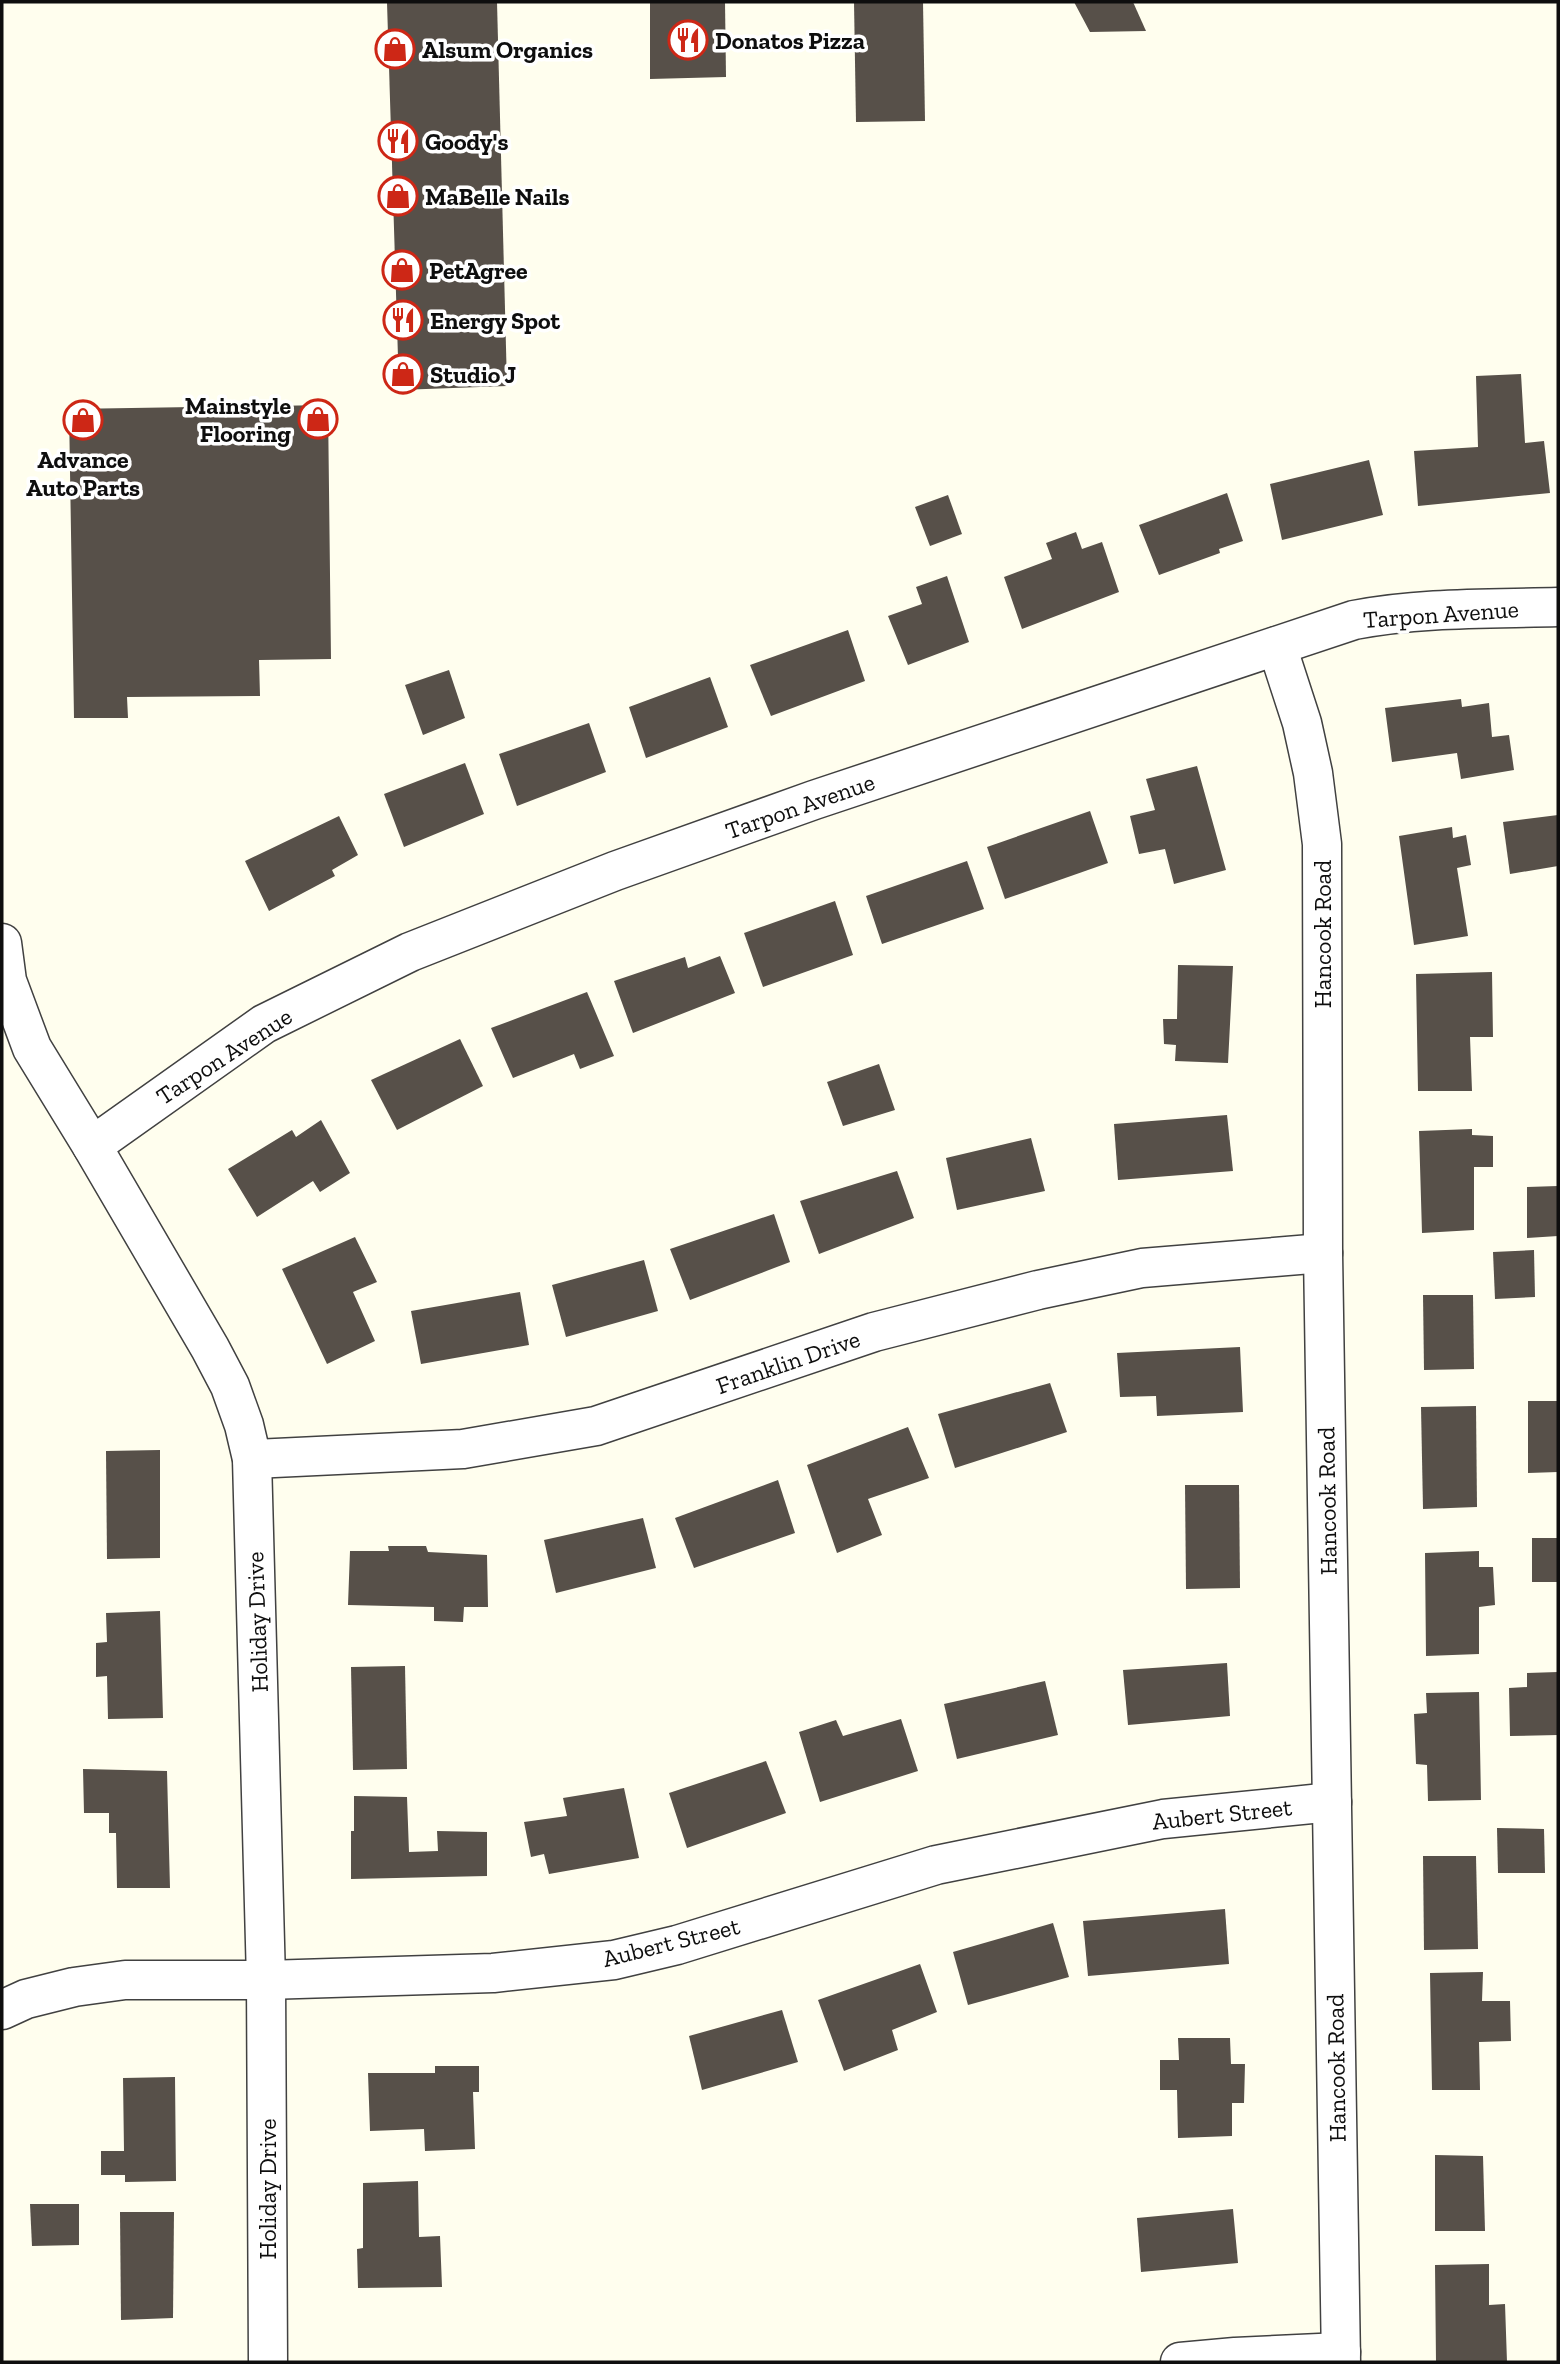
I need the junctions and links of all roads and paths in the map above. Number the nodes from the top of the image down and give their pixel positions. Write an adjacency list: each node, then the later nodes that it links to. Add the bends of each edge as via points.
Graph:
1 (1558, 607): 2 (street, Tarpon Avenue, via 1388,614 1354,620)
2 (1277, 646): 4 (street, Tarpon Avenue, via 814,800 615,871 411,952 264,1024); 5 (street, Hancook Road, via 1301,723 1322,844)
3 (2, 943): 4 (street, Holiday Drive, via 7,981 32,1048)
4 (92, 1146): 6 (street, Holiday Drive, via 230,1386)
5 (1323, 1253): 6 (street, Franklin Drive, via 1142,1268 1038,1290 874,1332 596,1426 463,1450); 7 (street, Hancook Road)
6 (252, 1459): 8 (street, Holiday Drive)
7 (1332, 1802): 8 (street, Aubert Street, via 1163,1819 949,1862 614,1960 493,1973); 10 (street, Hancook Road)
8 (266, 1980): 9 (street, Aubert Street, via 125,1980 74,1987); 11 (street, Holiday Drive)
9 (2, 2010)
10 (1341, 2357): 12 (street)
11 (268, 2362)
12 (1180, 2362)

